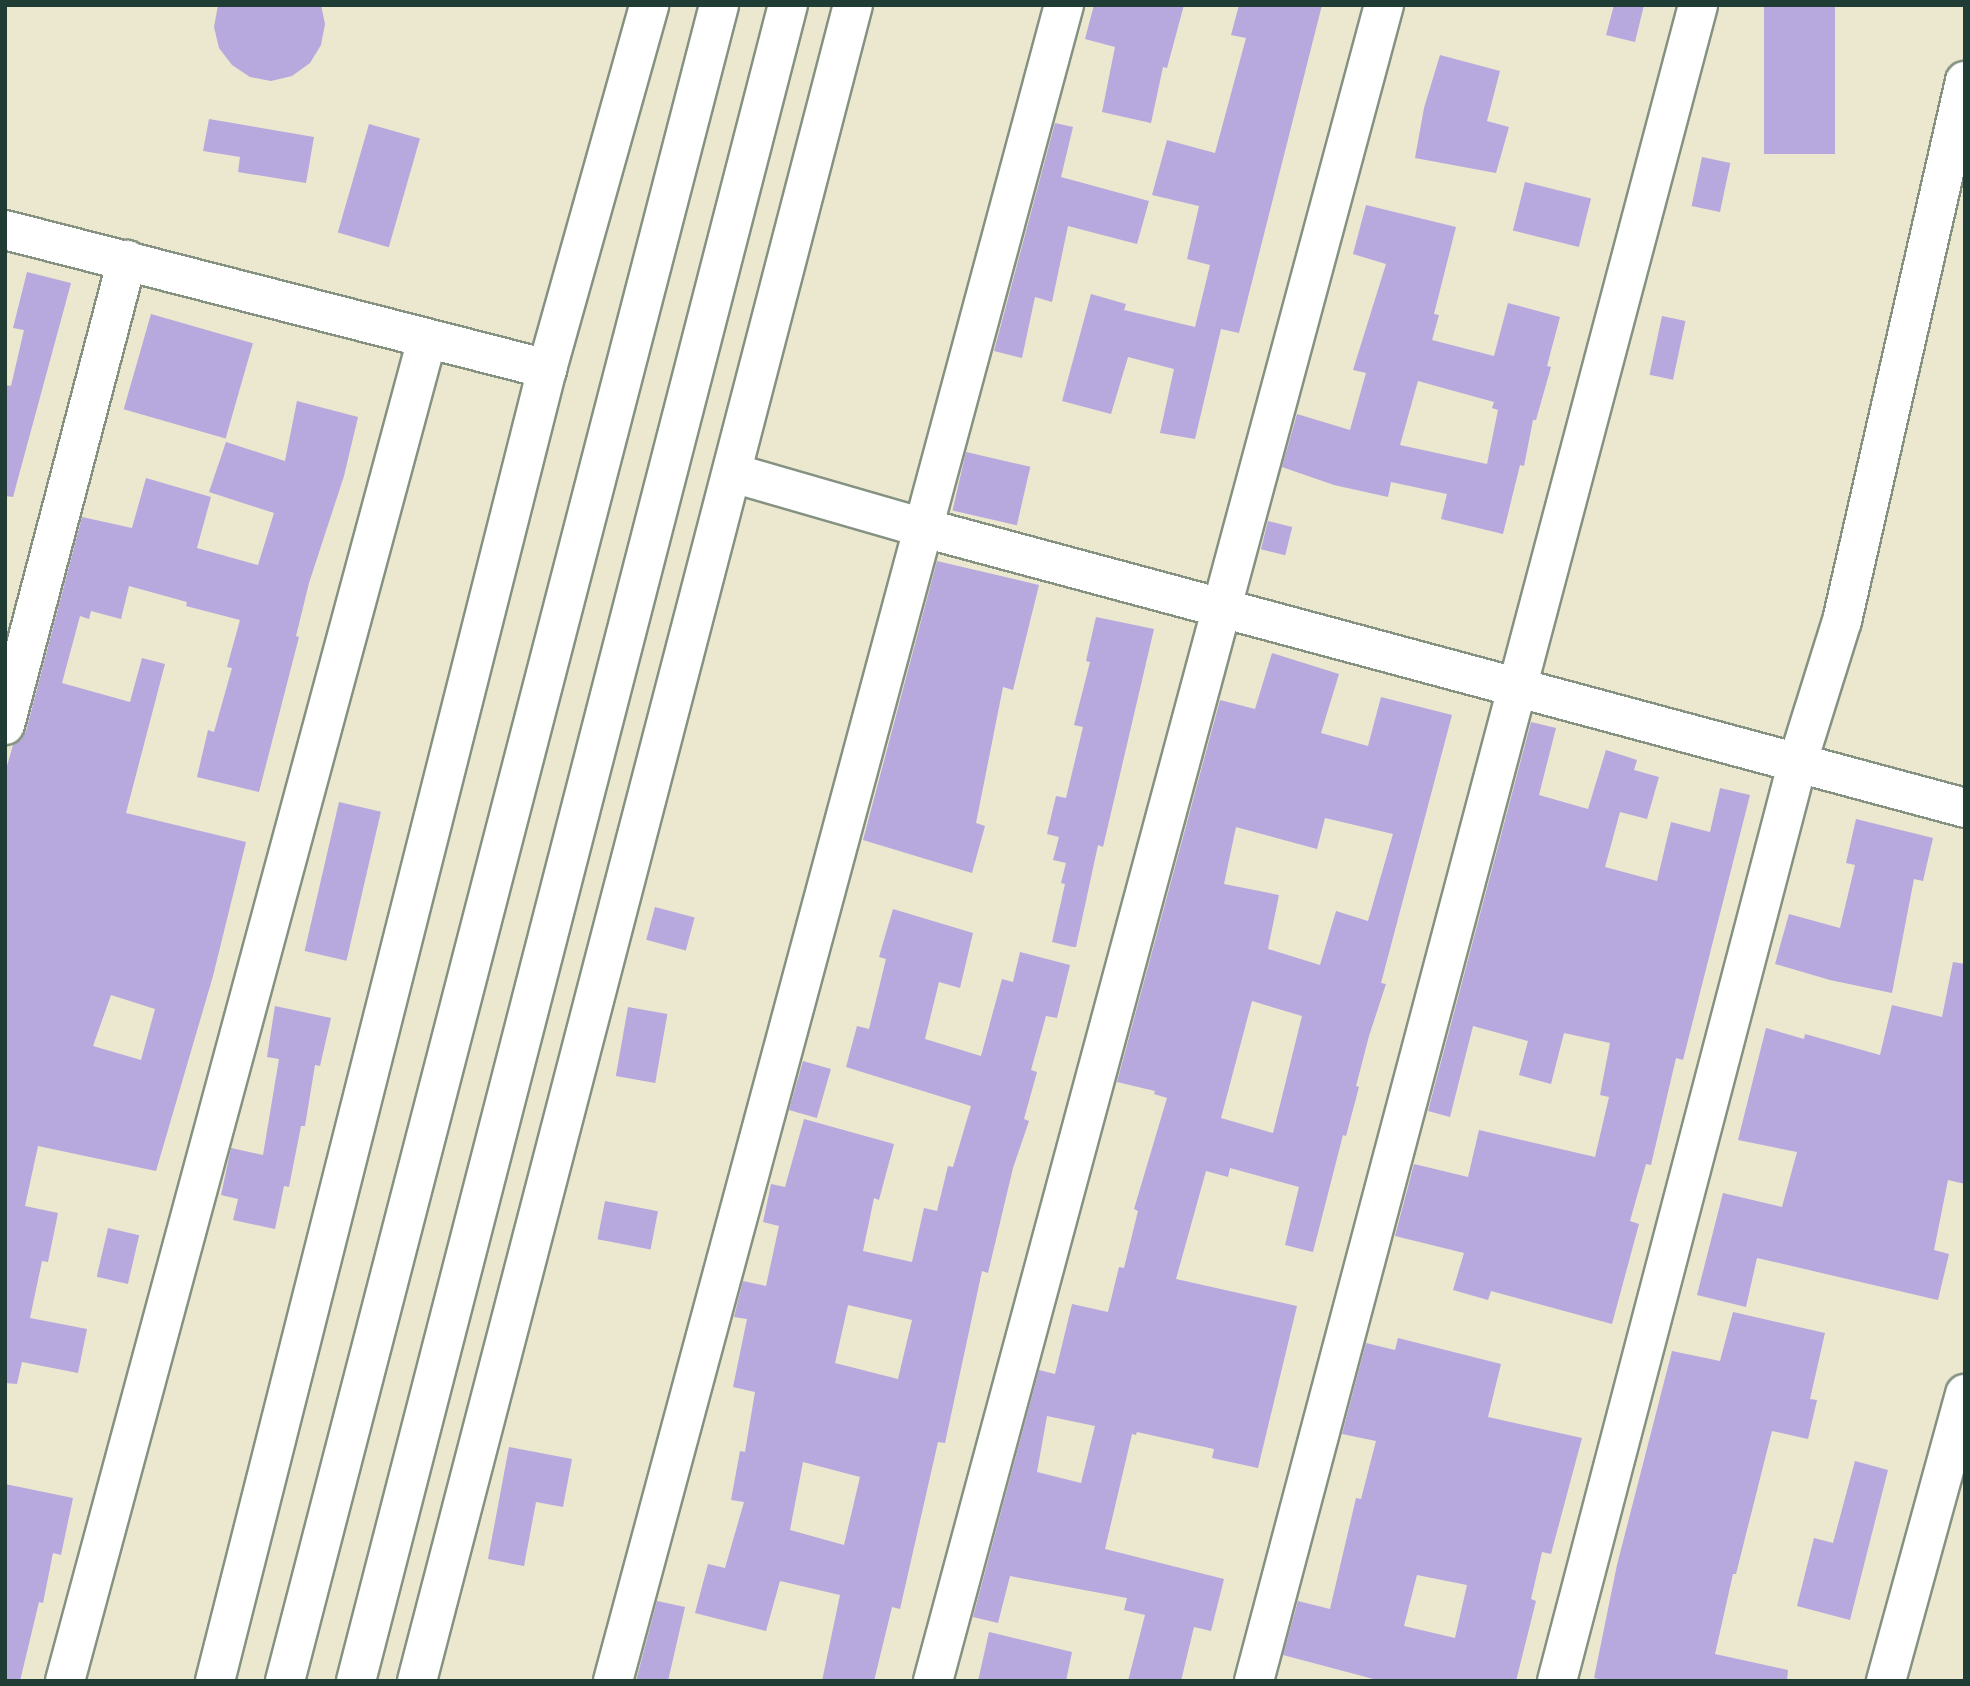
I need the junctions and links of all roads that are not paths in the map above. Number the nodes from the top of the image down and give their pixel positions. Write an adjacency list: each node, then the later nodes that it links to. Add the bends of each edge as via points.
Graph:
1 (649, 5): 12 (street)
2 (719, 5): 23 (street)
3 (788, 5): 24 (street)
4 (853, 5): 13 (street)
5 (1064, 5): 14 (street)
6 (1384, 5): 15 (street)
7 (1698, 5): 16 (street)
8 (1965, 81): 18 (street, via 1842,621)
9 (5, 230): 10 (street)
10 (127, 260): 11 (street); 17 (street)
11 (427, 339): 12 (street); 21 (street)
12 (547, 369): 22 (street)
13 (733, 473): 14 (street); 25 (street)
14 (924, 528): 15 (street); 26 (street)
15 (1222, 608): 16 (street); 27 (street)
16 (1519, 687): 18 (street); 28 (street)
17 (5, 725)
18 (1798, 761): 19 (street); 29 (street)
19 (1965, 808)
20 (1965, 1394): 30 (street)
21 (65, 1681)
22 (215, 1681)
23 (285, 1681)
24 (356, 1681)
25 (417, 1681)
26 (613, 1681)
27 (933, 1681)
28 (1254, 1681)
29 (1557, 1681)
30 (1886, 1681)

